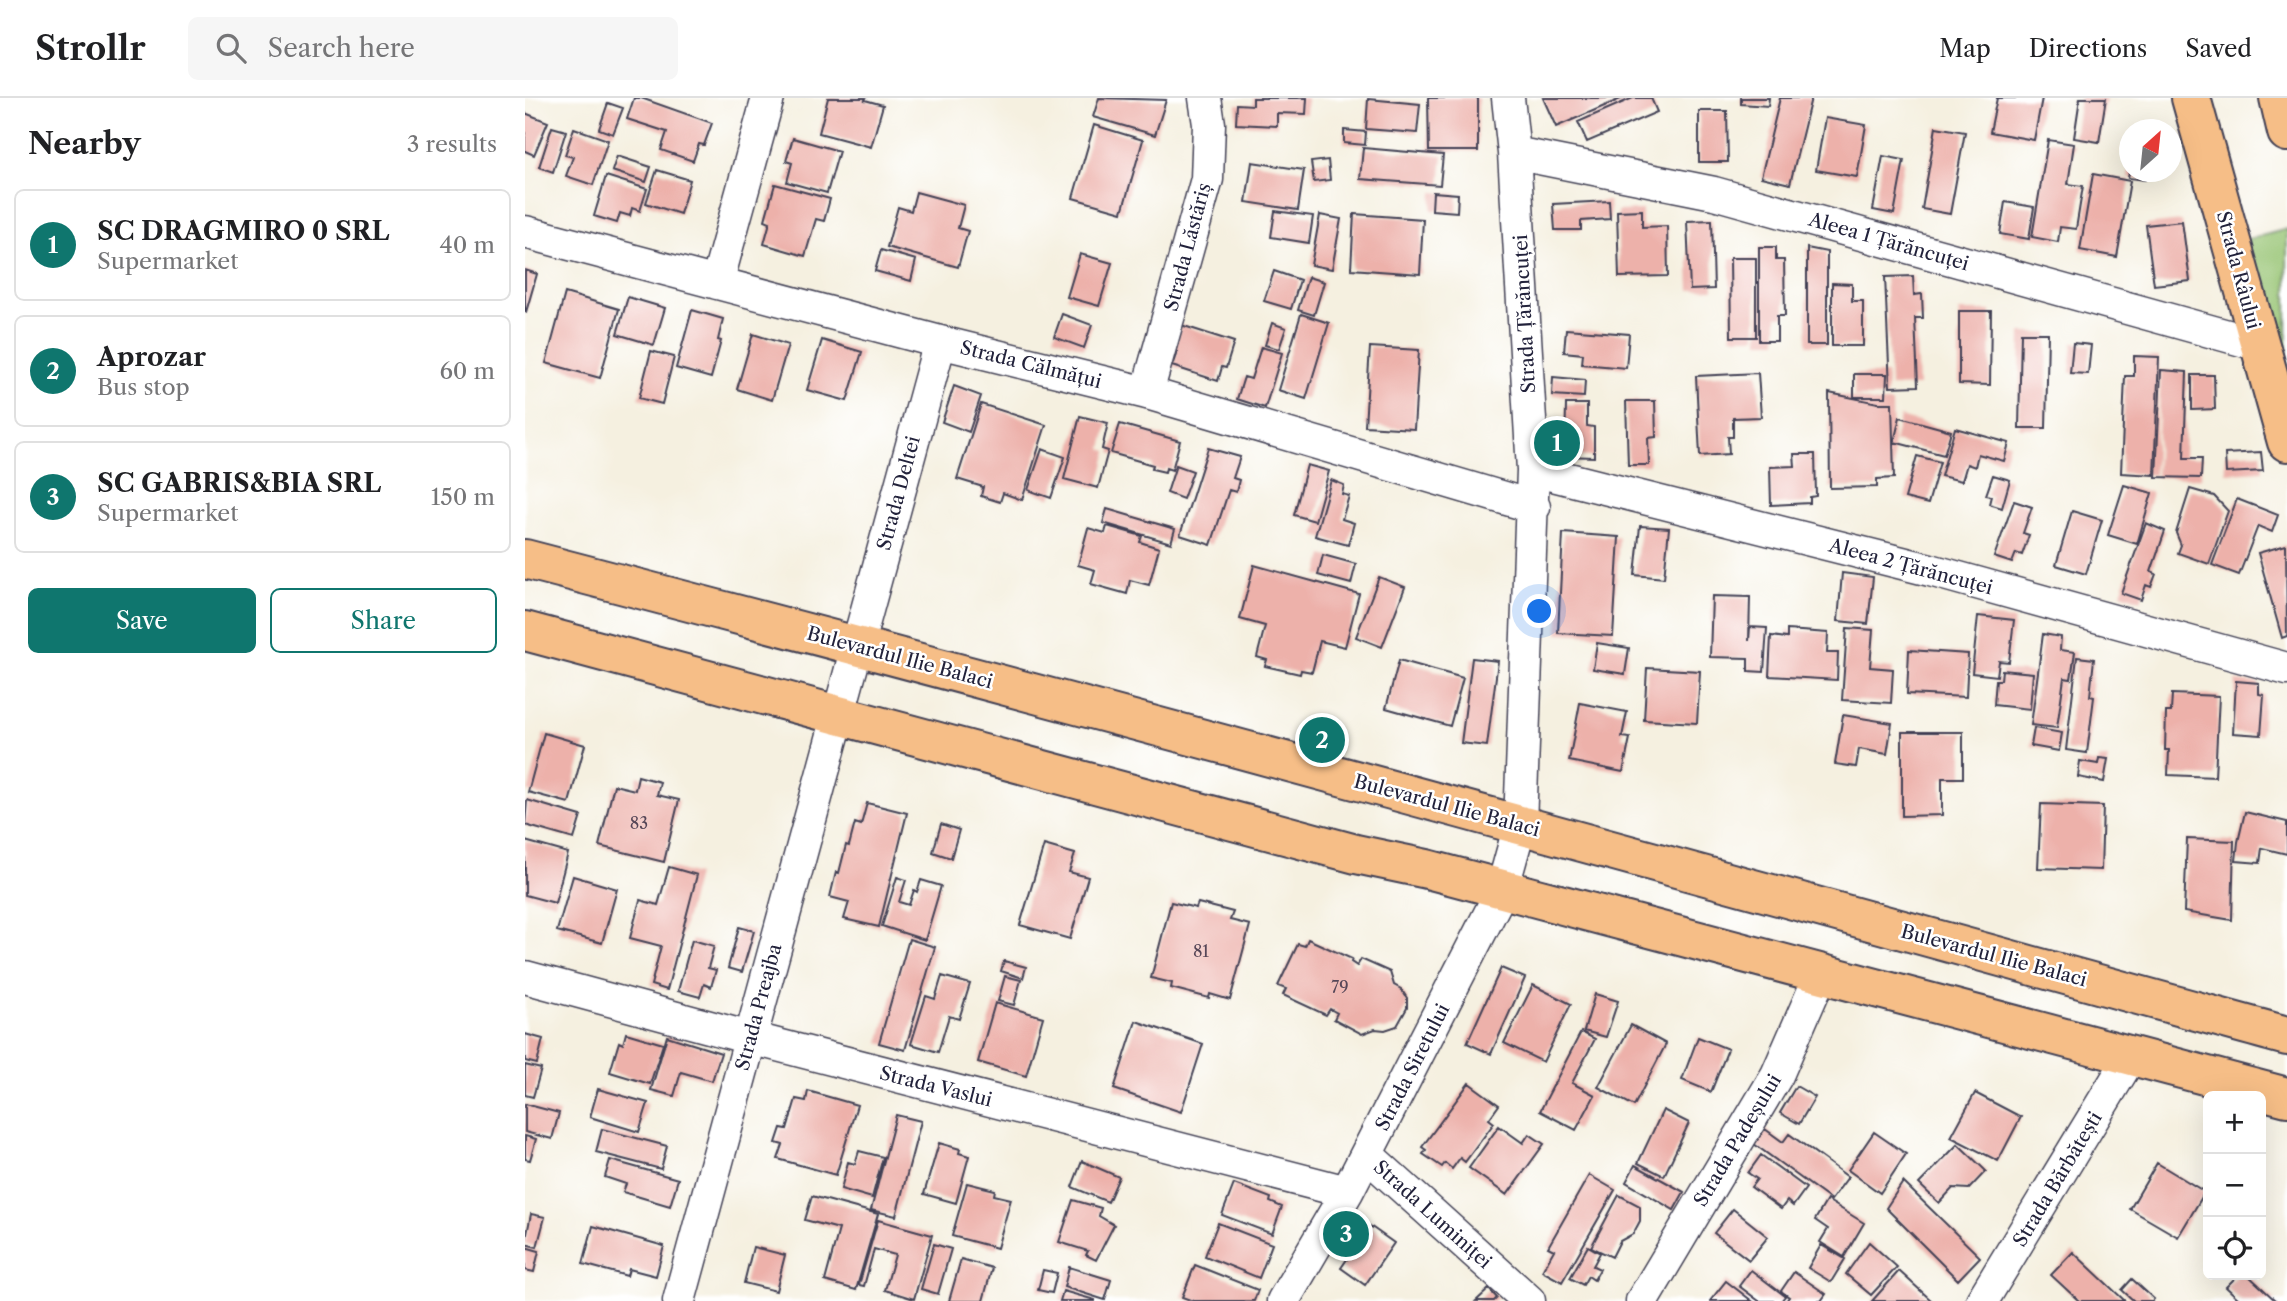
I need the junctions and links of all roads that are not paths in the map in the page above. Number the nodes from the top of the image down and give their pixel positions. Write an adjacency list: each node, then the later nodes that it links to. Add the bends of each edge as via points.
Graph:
1 (768, 98): 9 (street)
2 (1205, 98): 12 (street, Strada Lăstăriș, via 1209,124 1206,179)
3 (1508, 98): 7 (street, Strada Țărăncuței)
4 (2191, 98): 11 (main road, Strada Râului)
5 (2279, 98): 6 (main road)
6 (2287, 132)
7 (1514, 153): 11 (street, Aleea 1 Țărăncuței, via 1714,193); 14 (street, Strada Țărăncuței)
8 (525, 232): 9 (street, Strada Călmățui)
9 (717, 284): 10 (street, Strada Călmățui)
10 (940, 342): 12 (street, Strada Călmățui); 18 (street, Strada Deltei)
11 (2260, 345): 13 (main road, Strada Râului)
12 (1147, 393): 15 (street, Strada Călmățui)
13 (2287, 442)
14 (1533, 470): 15 (street, Strada Țărăncuței); 19 (street, Aleea 2 Țărăncuței, via 1930,570)
15 (1534, 507): 21 (street, Strada Țărăncuței)
16 (525, 559): 18 (main road, Bulevardul Ilie Balaci)
17 (525, 631): 20 (main road)
18 (856, 645): 20 (street, Strada Deltei); 21 (main road, Bulevardul Ilie Balaci)
19 (2287, 669)
20 (838, 714): 22 (main road); 26 (street, Strada Preajba)
21 (1520, 825): 22 (street, Strada Siretului); 25 (main road, Bulevardul Ilie Balaci)
22 (1502, 890): 23 (main road); 29 (street, Strada Siretului)
23 (1821, 974): 27 (main road); 34 (street, Strada Padeșului, via 1777,1075)
24 (525, 976): 26 (street, Strada Vaslui)
25 (2287, 1036)
26 (750, 1038): 30 (street, Strada Vaslui); 31 (street, Strada Preajba)
27 (2131, 1056): 28 (main road); 35 (street, Strada Bărbătești)
28 (2287, 1097)
29 (1367, 1155): 30 (street, Strada Siretului); 33 (street, Strada Luminiței)
30 (1347, 1192): 32 (street, Strada Siretului)
31 (679, 1301)
32 (1283, 1301)
33 (1529, 1301)
34 (1642, 1301)
35 (1982, 1301)

